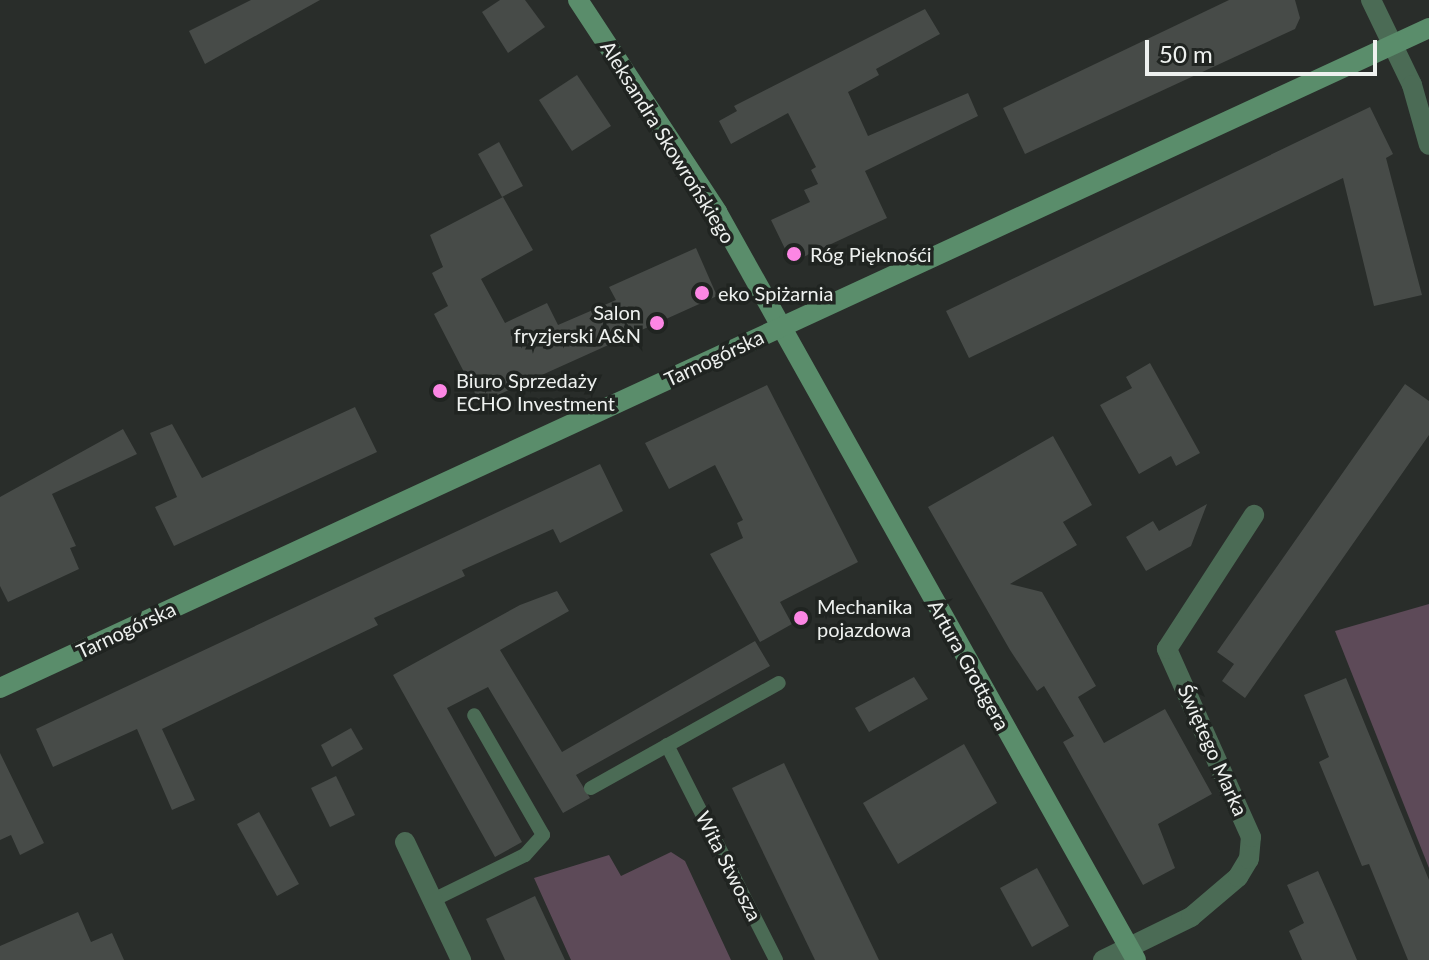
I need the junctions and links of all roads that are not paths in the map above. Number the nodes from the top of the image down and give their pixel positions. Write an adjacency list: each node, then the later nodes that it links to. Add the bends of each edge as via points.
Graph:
1 (578, 0): 6 (main road, Aleksandra Skowrońskiego, via 717,212)
2 (1371, 0): 4 (street)
3 (1429, 28): 4 (main road, Tarnogórska)
4 (1393, 44): 5 (street, via 1412,85); 6 (main road, Tarnogórska)
5 (1429, 145)
6 (777, 328): 9 (main road, Tarnogórska); 15 (main road, Artura Grottgera)
7 (1254, 515): 15 (street, Świętego Marka, via 1167,649 1251,837 1249,859 1238,877 1191,917)
8 (779, 683): 11 (lane)
9 (1, 686)
10 (474, 715): 14 (lane, via 543,835 525,855)
11 (667, 745): 12 (lane); 17 (lane, Wita Stwosza)
12 (591, 788)
13 (405, 842): 14 (street)
14 (433, 900): 16 (street)
15 (1132, 953): 18 (street)
16 (461, 960)
17 (776, 960)
18 (1103, 960)

